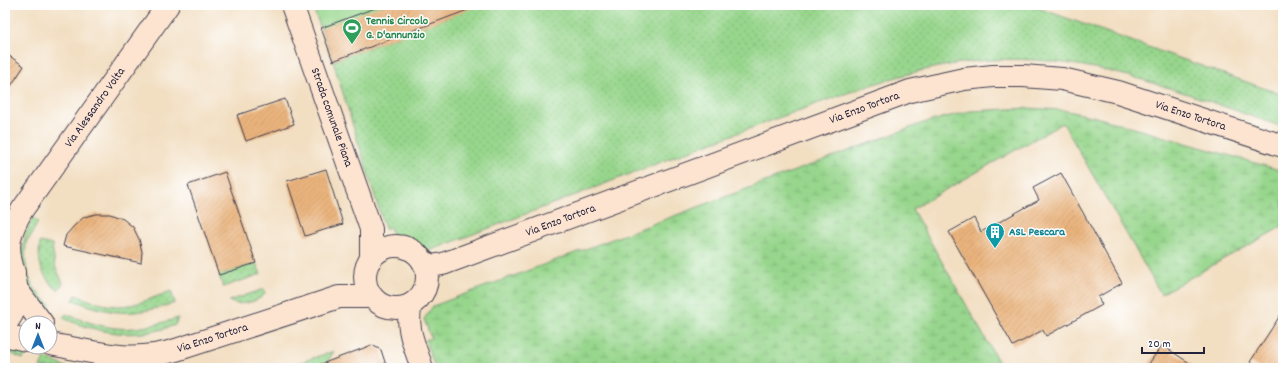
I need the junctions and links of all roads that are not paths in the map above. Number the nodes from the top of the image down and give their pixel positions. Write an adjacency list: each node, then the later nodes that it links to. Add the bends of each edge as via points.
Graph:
1 (168, 5): 4 (street, Via Alessandro Volta)
2 (292, 5): 6 (street, Strada comunale Piana)
3 (1283, 146): 8 (street, Via Enzo Tortora, via 1118,92 1079,82 1023,76 964,79 910,91)
4 (22, 210): 5 (street, Via Alessandro Volta); 11 (street, Via Alessandro Volta, via 12,227 9,240)
5 (5, 224)
6 (371, 229): 7 (street, Strada comunale Piana); 10 (street, Strada comunale Piana)
7 (392, 247): 9 (street, via 406,248); 10 (street, via 377,253)
8 (457, 258): 9 (street, Via Enzo Tortora, via 434,266); 12 (street, Via Enzo Tortora, via 439,269)
9 (423, 261): 12 (street, via 427,276)
10 (368, 268): 13 (street, Via Enzo Tortora); 14 (street, via 368,290)
11 (12, 274): 16 (street); 17 (street, via 15,308)
12 (426, 284): 15 (street, via 421,296)
13 (339, 297): 14 (street, Via Enzo Tortora); 23 (street, Via Enzo Tortora, via 164,354 125,357)
14 (379, 302): 15 (street, via 402,308); 18 (street, via 396,315)
15 (411, 305): 18 (street)
16 (37, 315)
17 (5, 324)
18 (409, 330): 24 (street)
19 (58, 334): 23 (street, Via Enzo Tortora)
20 (5, 335): 21 (street)
21 (18, 338)
22 (58, 346): 23 (street, Via Enzo Tortora)
23 (82, 350)
24 (422, 368)

